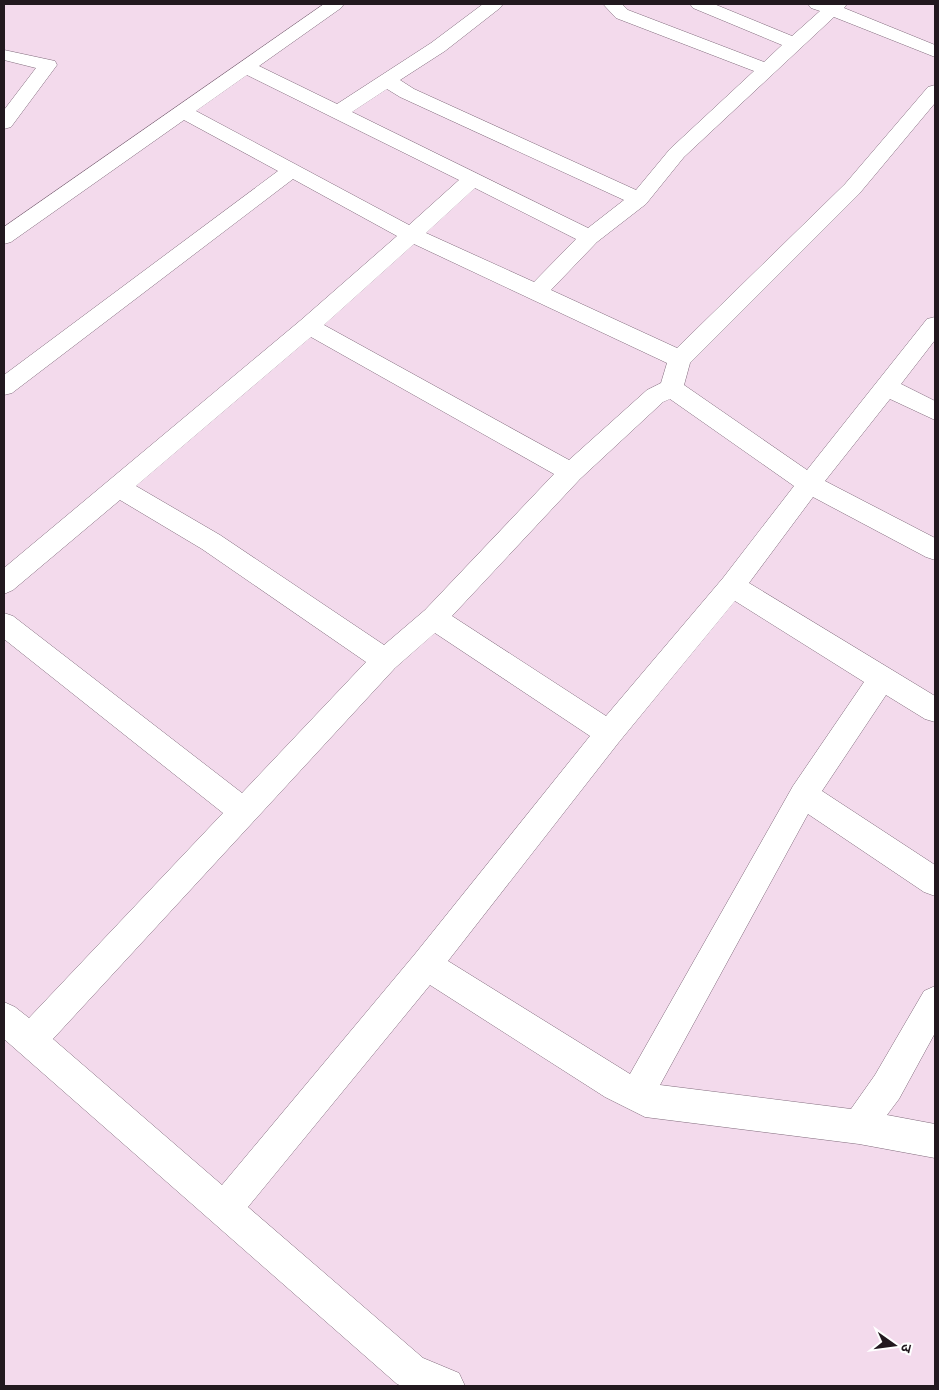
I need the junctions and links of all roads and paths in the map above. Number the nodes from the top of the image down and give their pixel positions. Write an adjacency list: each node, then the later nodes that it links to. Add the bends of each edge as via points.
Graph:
1 (335, 4): 9 (street)
2 (494, 4): 11 (street)
3 (612, 4): 10 (street, via 622,14)
4 (699, 4): 6 (street)
5 (829, 6): 6 (street); 7 (street)
6 (795, 44): 10 (street)
7 (935, 51)
8 (4, 55): 15 (street, via 48,65)
9 (246, 67): 13 (street); 14 (street)
10 (765, 69): 18 (street, via 676,152)
11 (387, 81): 14 (street); 18 (street)
12 (935, 91): 25 (street, via 852,189)
13 (182, 111): 16 (street); 20 (street)
14 (337, 112): 17 (street)
15 (4, 123)
16 (291, 171): 19 (street); 26 (street)
17 (472, 180): 19 (street); 21 (street)
18 (639, 199): 21 (street)
19 (410, 234): 22 (street); 24 (street)
20 (4, 237)
21 (590, 237): 22 (street)
22 (536, 293): 25 (street)
23 (935, 325): 27 (street)
24 (309, 326): 30 (street); 32 (street)
25 (680, 358): 28 (street)
26 (4, 387)
27 (887, 387): 29 (street); 31 (street)
28 (671, 388): 30 (street, via 655,396); 31 (street)
29 (935, 412)
30 (572, 472): 36 (street)
31 (809, 484): 33 (street); 35 (street)
32 (118, 488): 34 (street); 38 (street, via 211,542)
33 (935, 550)
34 (4, 583)
35 (732, 586): 39 (street); 41 (street)
36 (434, 618): 38 (street); 41 (street)
37 (4, 624): 43 (street)
38 (385, 660): 43 (street)
39 (882, 679): 40 (street); 42 (street)
40 (935, 710)
41 (609, 733): 45 (street)
42 (803, 795): 44 (street); 49 (street)
43 (244, 812): 48 (street)
44 (935, 882)
45 (426, 965): 49 (street); 52 (street)
46 (935, 1002): 50 (street, via 887,1087)
47 (4, 1018): 48 (street)
48 (30, 1041): 52 (street)
49 (637, 1096): 50 (street, via 645,1100)
50 (860, 1126): 51 (street)
51 (935, 1141)
52 (224, 1210): 53 (street, via 410,1371)
53 (446, 1386)

